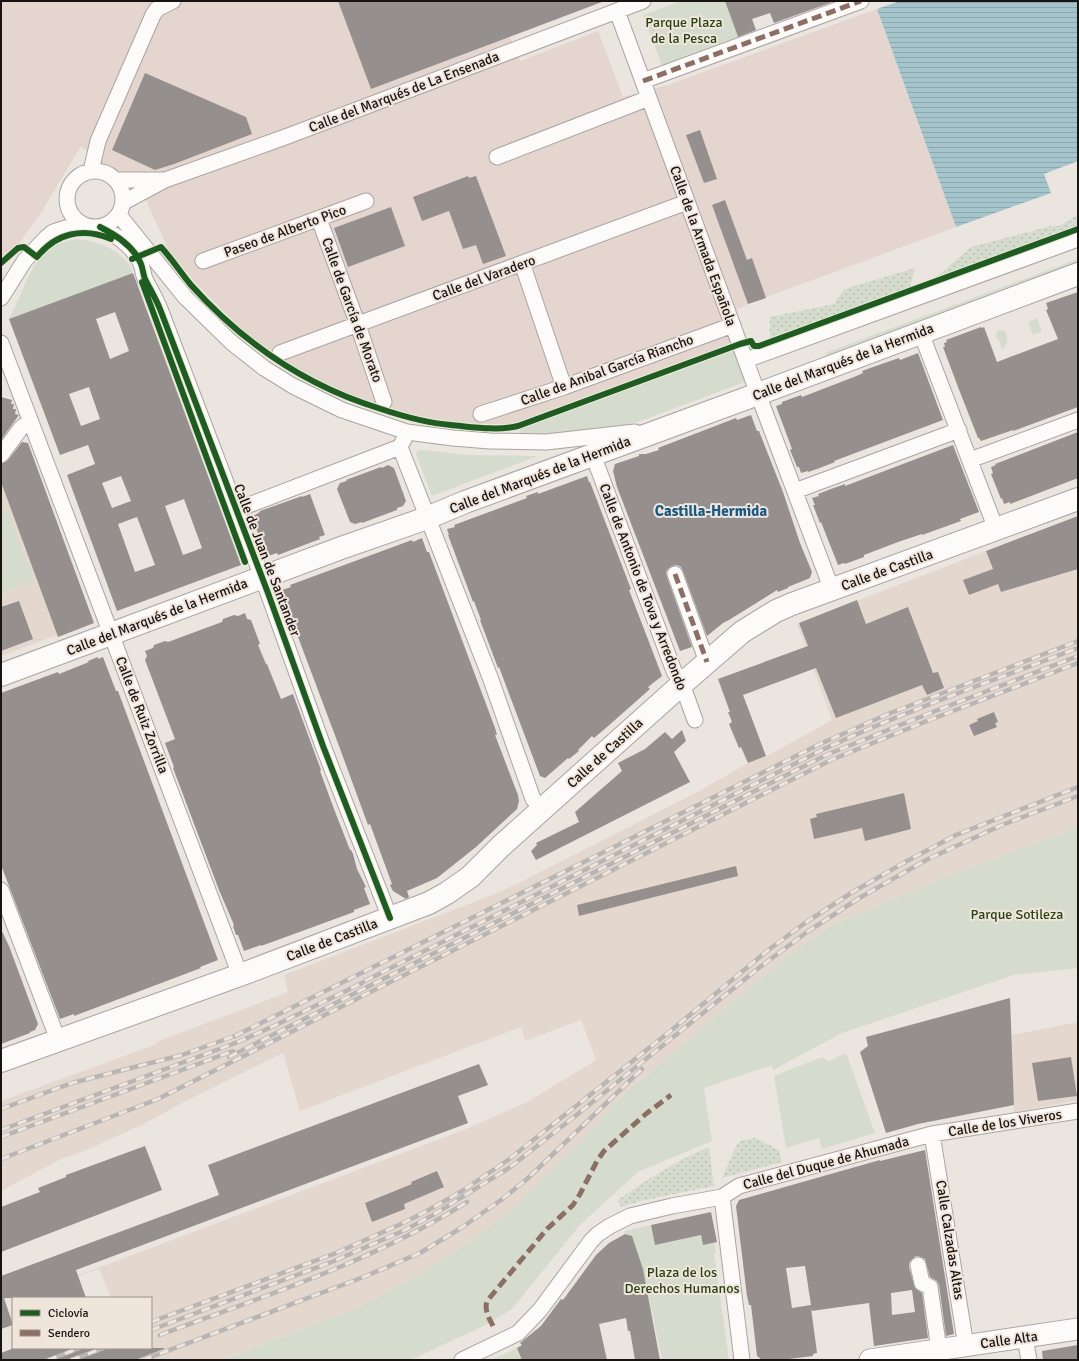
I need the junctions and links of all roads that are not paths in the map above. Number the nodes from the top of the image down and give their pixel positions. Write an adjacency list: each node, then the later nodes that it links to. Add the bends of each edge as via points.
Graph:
1 (173, 1): 8 (street, via 157,9 153,15 98,141)
2 (643, 1): 4 (street, Calle del Marqués de La Ensenada)
3 (860, 1): 5 (street)
4 (617, 11): 5 (street, Calle de la Armada Española); 10 (street, Calle del Marqués de La Ensenada)
5 (643, 81): 6 (street, Calle de la Armada Española)
6 (649, 98): 7 (street); 12 (street, Calle de la Armada Española)
7 (497, 157)
8 (91, 170): 9 (street, via 111,175); 15 (street, via 75,178 67,195 70,212)
9 (117, 180): 10 (street, Calle del Marqués de La Ensenada); 13 (street, via 124,195)
10 (165, 180): 13 (street, Calle del Marqués de La Ensenada)
11 (366, 201): 14 (street, Paseo de Alberto Pico)
12 (687, 202): 19 (street, Calle del Varadero); 23 (street, Calle de la Armada Española)
13 (121, 208): 16 (street, via 108,225); 36 (street, via 185,297 231,342 264,368 293,386 342,410)
14 (319, 219): 18 (street, Paseo de Alberto Pico); 22 (street, Calle de García de Morato)
15 (84, 226): 16 (street); 21 (street, via 53,232 46,238 25,260)
16 (100, 227): 43 (street, Calle de Juan de Santander, via 126,243 141,263)
17 (1078, 239): 27 (street)
18 (203, 262)
19 (522, 263): 22 (street, Calle del Varadero); 28 (street)
20 (1078, 274): 24 (main road, Calle del Marqués de la Hermida)
21 (1, 298)
22 (358, 324): 26 (street, Calle del Varadero); 30 (street, Calle de García de Morato)
23 (732, 325): 27 (street, Calle de la Armada Española); 28 (street, Calle de Anibal García Riancho)
24 (921, 333): 29 (main road, Calle del Marqués de la Hermida); 35 (street)
25 (1, 343): 33 (street, Calle de Ruiz Zorrilla)
26 (280, 353)
27 (746, 360): 29 (street, Calle de la Armada Española)
28 (564, 387): 31 (street, Calle de Anibal García Riancho)
29 (758, 394): 34 (main road, Calle del Marqués de la Hermida); 41 (street, Calle de la Armada Española)
30 (384, 402)
31 (481, 414)
32 (1078, 420): 40 (street)
33 (30, 421): 38 (street, via 21,428); 49 (street, Calle de Ruiz Zorrilla)
34 (664, 428): 36 (street, via 610,436 528,443); 39 (main road, Calle del Marqués de la Hermida)
35 (959, 430): 40 (street); 41 (street)
36 (407, 432): 37 (street)
37 (400, 447): 43 (street); 44 (street)
38 (1, 455)
39 (592, 455): 44 (main road, Calle del Marqués de la Hermida); 52 (street, Calle de Antonio de Tova y Arredondo, via 674,671)
40 (970, 460): 45 (street)
41 (795, 491): 48 (street, Calle de la Armada Española)
42 (1078, 499): 45 (main road, Calle de Castilla)
43 (236, 510): 47 (street, Calle de Juan de Santander)
44 (427, 518): 47 (main road, Calle del Marqués de la Hermida); 54 (street, via 490,677 533,799)
45 (996, 529): 48 (main road, Calle de Castilla)
46 (675, 574): 50 (street)
47 (262, 578): 49 (main road, Calle del Marqués de la Hermida); 56 (street, Calle de Juan de Santander, via 323,746)
48 (832, 590): 50 (main road, Calle de Castilla, via 776,612 742,632)
49 (111, 635): 51 (main road, Calle del Marqués de la Hermida); 57 (street, Calle de Ruiz Zorrilla)
50 (707, 662): 52 (main road, Calle de Castilla)
51 (1, 675)
52 (682, 684): 53 (street, Calle de Antonio de Tova y Arredondo); 54 (main road, Calle de Castilla)
53 (695, 720)
54 (543, 809): 56 (main road, Calle de Castilla, via 470,877 429,903)
55 (1, 890): 58 (street)
56 (390, 918): 57 (main road, Calle de Castilla)
57 (240, 975): 58 (main road, Calle de Castilla)
58 (55, 1033): 59 (main road, Calle de Castilla)
59 (1, 1061)
60 (1078, 1111): 61 (street, Calle de los Viveros)
61 (932, 1134): 62 (street, Calle del Duque de Ahumada, via 739,1186); 66 (street, Calle Calzadas Altas)
62 (722, 1197): 68 (street, via 630,1216 610,1226 591,1241 540,1310 518,1333); 69 (street)
63 (918, 1265): 67 (street, via 922,1283 930,1287)
64 (1078, 1329): 65 (street, Calle Alta)
65 (1025, 1338): 66 (street, Calle Alta); 71 (street)
66 (966, 1346): 67 (street, Calle Alta)
67 (944, 1353): 70 (street, Calle Alta)
68 (462, 1360)
69 (742, 1360)
70 (870, 1360)
71 (1029, 1360)

